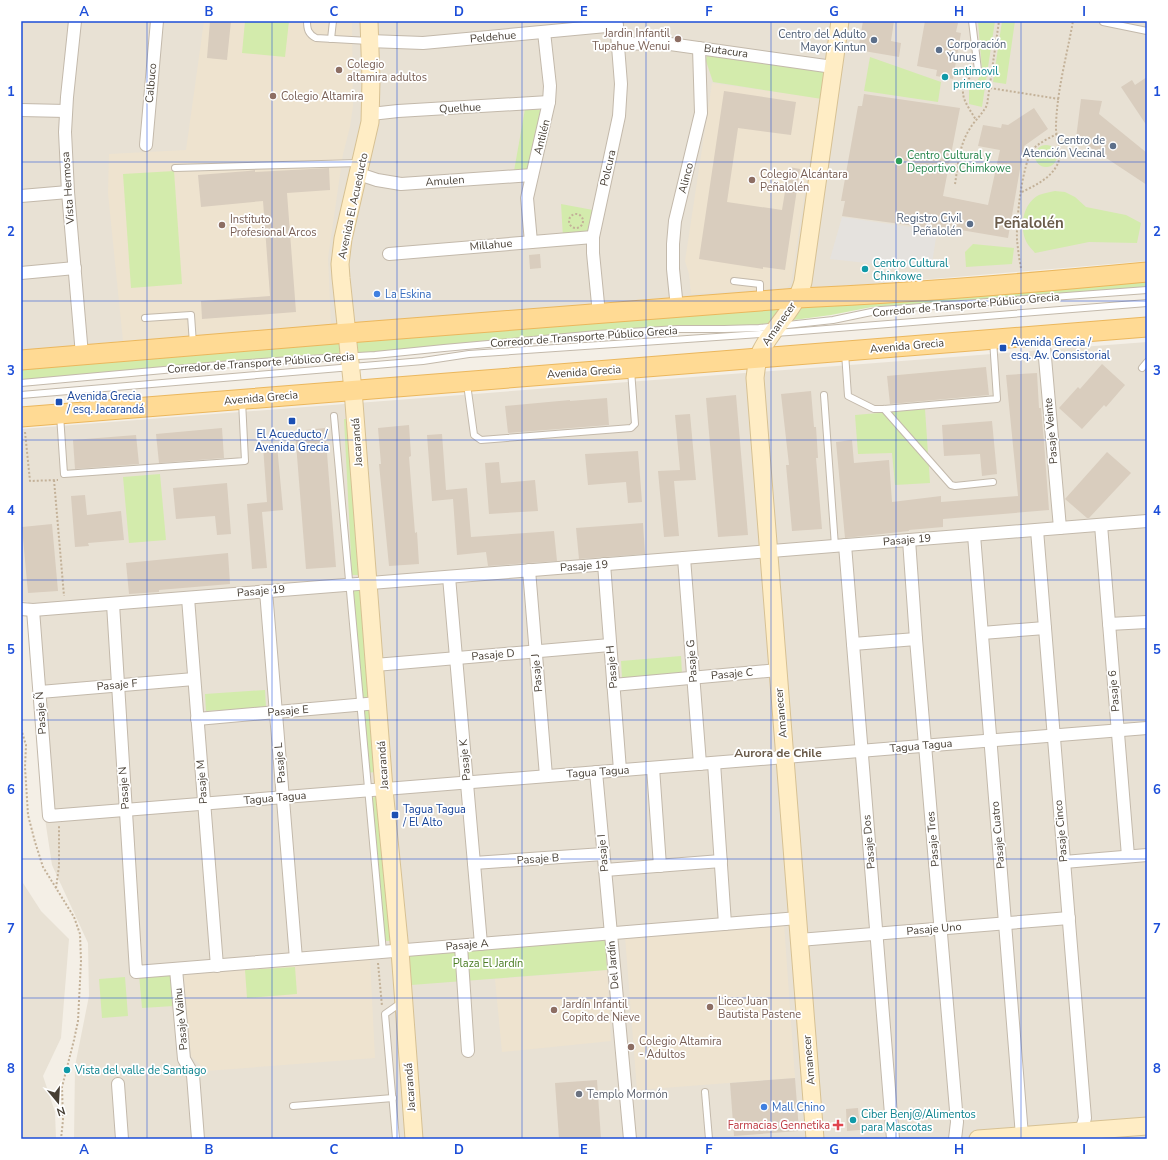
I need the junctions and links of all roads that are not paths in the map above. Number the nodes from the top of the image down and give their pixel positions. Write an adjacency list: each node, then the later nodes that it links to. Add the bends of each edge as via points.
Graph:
1 (75, 21): 20 (street, Vista Hermosa)
2 (157, 21): 22 (street, Calbuco)
3 (307, 21): 12 (lane, via 307,30 312,35 316,38)
4 (333, 21): 12 (lane)
5 (369, 21): 13 (street, Avenida El Acueducto)
6 (840, 21): 16 (street)
7 (972, 21): 17 (lane)
8 (1103, 21): 10 (lane)
9 (616, 23): 11 (street, Peldehue); 14 (street, Polcura)
10 (1147, 31)
11 (544, 32): 13 (street, Peldehue, via 423,43); 18 (street, Antilén, via 550,86)
12 (331, 39): 13 (lane)
13 (369, 41): 21 (street, Avenida El Acueducto)
14 (618, 44): 15 (street, Butacura, via 663,42); 28 (street, Polcura, via 621,89 619,116)
15 (700, 48): 16 (street, Butacura); 39 (street, Alinco, via 701,113 675,221 673,269)
16 (833, 67): 36 (street, via 806,266)
17 (978, 70)
18 (549, 102): 21 (street, Quelhue); 25 (street, Antilén)
19 (21, 110): 20 (street)
20 (66, 111): 26 (street, Vista Hermosa)
21 (371, 114): 24 (street, Avenida El Acueducto)
22 (146, 145)
23 (175, 168): 24 (lane)
24 (360, 169): 25 (street, Amulen, via 388,182 401,184); 44 (street, Avenida El Acueducto, via 343,239 340,264)
25 (532, 175): 29 (street, Antilén, via 527,203)
26 (68, 192): 27 (street); 31 (street, Vista Hermosa)
27 (21, 196)
28 (593, 236): 29 (street, Millahue); 40 (street, Polcura)
29 (531, 242): 30 (street, Millahue)
30 (389, 254)
31 (74, 268): 32 (street); 49 (street, Vista Hermosa)
32 (21, 272)
33 (1147, 272): 36 (main road, via 1024,284)
34 (734, 281): 37 (lane, via 760,284)
35 (1147, 290): 43 (lane, Corredor de Transporte Público Grecia, via 881,310)
36 (798, 298): 37 (main road); 43 (street, Amanecer)
37 (760, 301): 39 (main road)
38 (1147, 303): 43 (lane, Corredor de Transporte Público Grecia)
39 (677, 308): 40 (main road)
40 (599, 314): 44 (main road)
41 (145, 318): 47 (lane, via 191,316)
42 (1147, 327): 45 (main road, Avenida Grecia)
43 (774, 330): 50 (street, Amanecer); 52 (lane, Corredor de Transporte Público Grecia, via 469,354 423,361); 52 (lane, Corredor de Transporte Público Grecia, via 678,329 627,332 375,355)
44 (347, 333): 47 (main road); 52 (street, Avenida El Acueducto)
45 (1042, 335): 46 (main road, Avenida Grecia); 69 (street, Pasaje Veinte)
46 (993, 339): 48 (main road, Avenida Grecia); 62 (lane, via 997,399)
47 (193, 346): 49 (main road)
48 (845, 351): 50 (main road, Avenida Grecia); 62 (lane, via 848,396 874,410)
49 (82, 355): 51 (main road)
50 (758, 359): 54 (main road, Avenida Grecia); 74 (street, Amanecer, via 755,378)
51 (21, 360)
52 (350, 362): 57 (lane, Corredor de Transporte Público Grecia, via 219,365); 58 (street, Avenida El Acueducto); 59 (lane, Corredor de Transporte Público Grecia)
53 (1147, 362): 55 (lane)
54 (631, 368): 56 (main road, Avenida Grecia); 56 (lane, via 635,424 633,427 489,440 481,440 474,435)
55 (1142, 368)
56 (467, 381): 58 (main road, Avenida Grecia)
57 (21, 383)
58 (353, 390): 61 (main road, Avenida Grecia); 79 (street, Jacarandá)
59 (21, 395)
60 (824, 395): 73 (lane)
61 (242, 399): 63 (main road, Avenida Grecia); 63 (lane, via 245,461 64,474)
62 (884, 409): 66 (lane, via 951,485)
63 (60, 414): 65 (main road, Avenida Grecia)
64 (334, 416): 80 (lane)
65 (21, 417)
66 (993, 482)
67 (1147, 521): 68 (street, Pasaje 19)
68 (1101, 525): 69 (street, Pasaje 19); 87 (street, Pasaje 6)
69 (1060, 528): 70 (street, Pasaje 19)
70 (1037, 530): 71 (street, Pasaje 19); 88 (street, Pasaje Cinco)
71 (974, 535): 72 (street, Pasaje 19); 89 (street, Pasaje Cuatro)
72 (909, 540): 73 (street, Pasaje 19); 90 (street, Pasaje Tres)
73 (840, 545): 74 (street, Pasaje 19); 91 (street, Pasaje Dos)
74 (769, 552): 75 (street, Pasaje 19); 96 (street, Amanecer)
75 (684, 558): 76 (street, Pasaje 19); 97 (street, Pasaje G)
76 (604, 564): 77 (street, Pasaje 19); 92 (street, Pasaje H)
77 (529, 570): 78 (street, Pasaje 19); 93 (street, Pasaje J)
78 (449, 577): 79 (street, Pasaje 19); 94 (street, Pasaje K)
79 (368, 583): 80 (street, Pasaje 19); 95 (street, Jacarandá)
80 (350, 584): 81 (street, Pasaje 19); 103 (lane)
81 (266, 591): 82 (street, Pasaje 19); 104 (street, Pasaje L)
82 (188, 598): 83 (street, Pasaje 19); 98 (street, Pasaje M)
83 (113, 604): 85 (street, Pasaje 19); 99 (street, Pasaje N)
84 (21, 609): 85 (street, Pasaje 19)
85 (33, 610): 101 (street, Pasaje Ñ)
86 (1147, 622): 87 (street)
87 (1109, 624): 107 (street, Pasaje 6)
88 (1045, 628): 89 (street); 108 (street, Pasaje Cinco)
89 (982, 633): 109 (street, Pasaje Cuatro)
90 (916, 639): 91 (street); 110 (street, Pasaje Tres)
91 (853, 644): 111 (street, Pasaje Dos)
92 (610, 645): 93 (street, Pasaje D); 100 (street, Pasaje H)
93 (536, 651): 94 (street, Pasaje D); 118 (street, Pasaje J)
94 (456, 658): 95 (street, Pasaje D); 119 (street, Pasaje K)
95 (375, 664): 102 (street, Jacarandá)
96 (778, 670): 97 (street, Pasaje C); 112 (street, Amanecer)
97 (693, 678): 100 (street, Pasaje C); 114 (street, Pasaje G)
98 (194, 679): 99 (street, Pasaje F); 105 (street, Pasaje M)
99 (118, 685): 101 (street, Pasaje F); 123 (street, Pasaje N)
100 (613, 685): 116 (street, Pasaje H)
101 (40, 692): 124 (street, Pasaje Ñ)
102 (378, 703): 103 (street, Pasaje E); 120 (street, Jacarandá)
103 (361, 705): 104 (street, Pasaje E); 120 (lane)
104 (276, 712): 105 (street, Pasaje E); 121 (street, Pasaje L)
105 (197, 719): 122 (street, Pasaje M)
106 (1147, 728): 107 (street, Tagua Tagua)
107 (1117, 730): 108 (street, Tagua Tagua); 127 (street, Pasaje 6)
108 (1054, 735): 109 (street, Tagua Tagua); 129 (street, Pasaje Cinco)
109 (991, 741): 110 (street, Tagua Tagua); 135 (street, Pasaje Cuatro)
110 (926, 746): 111 (street, Tagua Tagua); 137 (street, Pasaje Tres)
111 (862, 751): 112 (street, Tagua Tagua); 139 (street, Pasaje Dos)
112 (785, 757): 113 (street, Tagua Tagua); 133 (street, Amanecer)
113 (714, 763): 114 (street, Tagua Tagua); 128 (street)
114 (700, 764): 115 (street, Tagua Tagua)
115 (653, 768): 116 (street, Tagua Tagua); 131 (street)
116 (620, 770): 117 (street, Tagua Tagua)
117 (596, 772): 118 (street, Tagua Tagua); 125 (street, Pasaje I)
118 (546, 776): 119 (street, Tagua Tagua)
119 (467, 783): 120 (street, Tagua Tagua); 130 (street, Pasaje K)
120 (377, 790): 121 (street, Tagua Tagua); 143 (street, Jacarandá); 144 (lane)
121 (283, 797): 122 (street, Tagua Tagua); 145 (street, Pasaje L)
122 (204, 804): 123 (street, Tagua Tagua); 146 (street, Pasaje M)
123 (126, 810): 124 (street, Tagua Tagua); 148 (street, Pasaje N)
124 (54, 815)
125 (603, 854): 130 (street, Pasaje B); 132 (street, Pasaje I)
126 (1147, 855): 127 (street)
127 (1128, 856): 129 (street)
128 (721, 861): 131 (street); 136 (street)
129 (1064, 862): 134 (street, Pasaje Cinco)
130 (474, 863): 141 (street, Pasaje K)
131 (660, 866): 132 (street)
132 (605, 870): 138 (street, Pasaje I)
133 (798, 918): 136 (street, Pasaje A); 140 (street, Amanecer)
134 (1069, 918): 135 (street, Pasaje Uno); 156 (street, Pasaje Cinco, via 1085,1118)
135 (1005, 923): 137 (street, Pasaje Uno); 157 (street, Pasaje Cuatro)
136 (725, 924): 138 (street, Pasaje A)
137 (941, 928): 139 (street, Pasaje Uno); 166 (street, Pasaje Tres, via 957,1122)
138 (610, 933): 141 (street, Pasaje A); 162 (street, Del Jardín)
139 (876, 933): 140 (street, Pasaje Uno); 165 (street, Pasaje Dos)
140 (799, 940): 164 (street, Amanecer)
141 (481, 944): 142 (street, Pasaje A)
142 (461, 946): 143 (street, Pasaje A); 150 (street)
143 (400, 951): 144 (street, Pasaje A); 149 (street, Jacarandá)
144 (383, 952): 145 (street, Pasaje A)
145 (296, 959): 146 (street, Pasaje A)
146 (217, 966): 147 (street, Pasaje A)
147 (176, 969): 148 (street, Pasaje A); 159 (street, Pasaje Vaihu, via 184,1059 193,1075)
148 (136, 972)
149 (404, 1001): 153 (lane, via 386,1014); 161 (street, Jacarandá)
150 (468, 1051)
151 (118, 1084): 158 (street)
152 (705, 1092): 163 (lane)
153 (393, 1098): 154 (lane); 160 (lane)
154 (293, 1106)
155 (1147, 1126): 156 (street)
156 (1080, 1135): 157 (street)
157 (1022, 1136): 167 (street)
158 (122, 1139)
159 (198, 1139)
160 (396, 1139)
161 (414, 1139)
162 (630, 1139)
163 (709, 1139)
164 (815, 1139)
165 (893, 1139)
166 (955, 1139)
167 (978, 1139)

